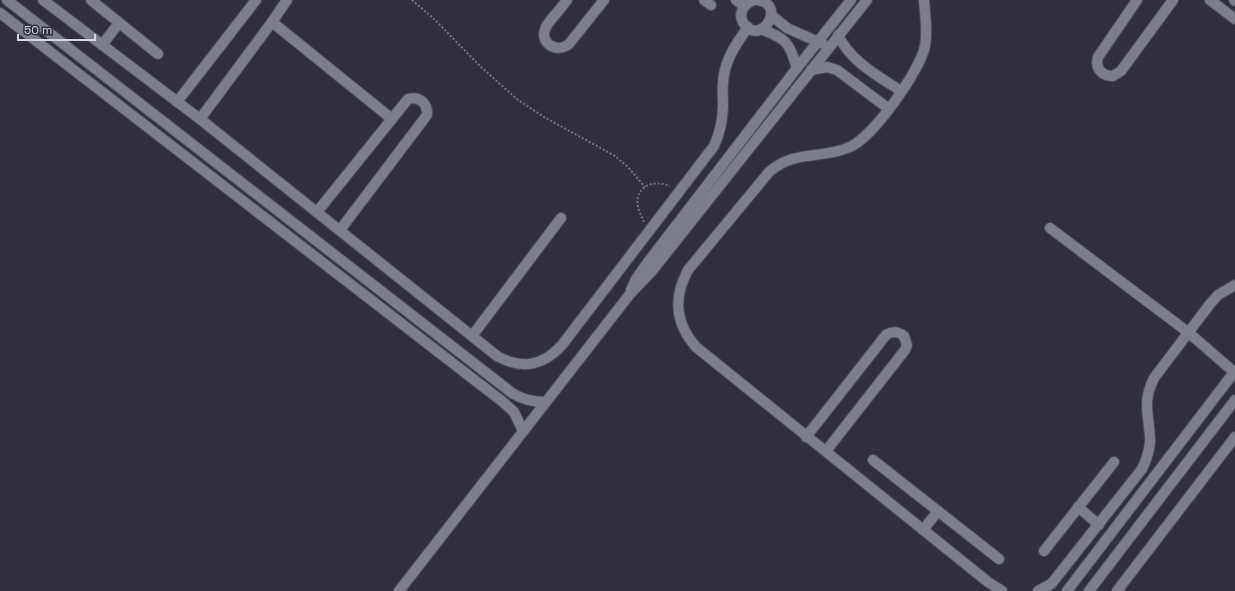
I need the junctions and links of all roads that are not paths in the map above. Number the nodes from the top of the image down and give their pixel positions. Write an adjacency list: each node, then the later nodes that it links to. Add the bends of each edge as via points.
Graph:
1 (7, 0): 45 (street, via 512,393 525,400)
2 (43, 0): 25 (street)
3 (90, 0): 20 (street)
4 (256, 0): 31 (street)
5 (287, 0): 19 (street)
6 (567, 0): 7 (street, via 546,28 545,38 553,47 562,48 569,44)
7 (604, 0)
8 (851, 0): 24 (street)
9 (867, 0): 23 (street)
10 (924, 0): 30 (street, via 926,44 923,54)
11 (1137, 0): 12 (street, via 1098,56 1097,67 1103,74 1113,76 1122,71)
12 (1173, 0)
13 (1210, 0): 18 (street)
14 (762, 1): 15 (street); 17 (street)
15 (740, 3): 21 (street, via 742,20)
16 (0, 13): 46 (street, via 504,402 514,412)
17 (771, 15): 22 (street, via 769,23); 24 (street, via 787,28)
18 (1235, 19)
19 (272, 22): 33 (street); 34 (street)
20 (119, 23): 25 (street); 27 (street)
21 (748, 27): 22 (street); 42 (street, via 734,48 724,72 723,114 718,137 708,155 555,353 537,363 516,364 497,356)
22 (761, 29): 28 (street, via 785,40)
23 (838, 35): 26 (street); 30 (street, via 852,56)
24 (819, 41): 26 (street); 28 (street)
25 (102, 45): 31 (street)
26 (829, 48): 29 (street)
27 (158, 54)
28 (797, 68): 40 (street, via 644,266)
29 (811, 70): 32 (street, via 827,67 838,70); 40 (street, via 652,271)
30 (901, 91): 32 (street)
31 (177, 102): 33 (street)
32 (889, 109): 47 (street, via 868,134 849,148 782,162 769,172 688,270 680,289 680,320 696,347)
33 (200, 119): 35 (street)
34 (392, 119): 35 (street); 38 (street, via 408,99 419,99 427,107 427,115)
35 (317, 212): 38 (street)
36 (561, 218): 42 (street)
37 (1050, 228): 41 (street)
38 (340, 230): 42 (street)
39 (1235, 285): 41 (street, via 1213,300)
40 (630, 294): 45 (street)
41 (1188, 333): 43 (street); 54 (street, via 1150,385 1146,406 1150,442 1144,465)
42 (472, 336)
43 (1235, 372): 61 (street)
44 (1235, 400): 62 (street)
45 (546, 402): 46 (street)
46 (524, 431): 58 (street)
47 (806, 437): 49 (street); 49 (street, via 886,336 895,332 904,336 907,345 905,350)
48 (1234, 439): 63 (street)
49 (826, 452): 55 (street)
50 (873, 460): 53 (street)
51 (1114, 462): 52 (street)
52 (1078, 507): 54 (street); 56 (street)
53 (938, 511): 55 (street); 57 (street)
54 (1099, 525): 60 (street, via 1051,584)
55 (923, 530): 59 (street)
56 (1044, 551)
57 (999, 559)
58 (399, 591)
59 (1002, 591)
60 (1038, 591)
61 (1067, 591)
62 (1089, 591)
63 (1117, 591)

